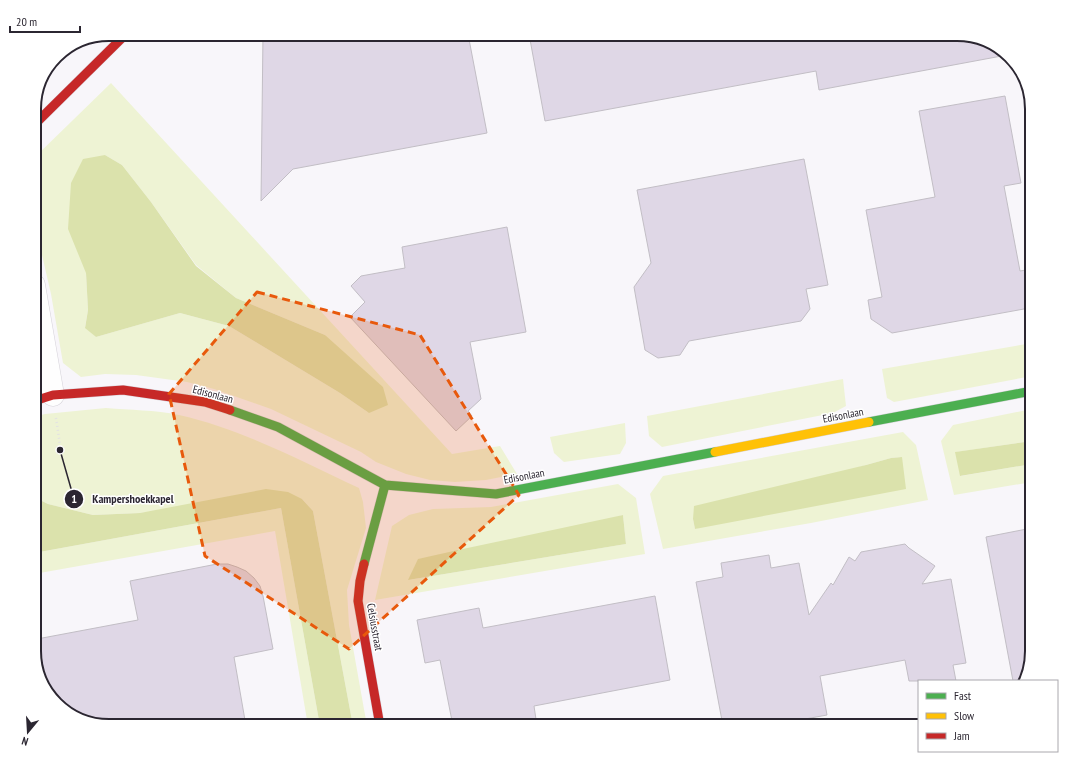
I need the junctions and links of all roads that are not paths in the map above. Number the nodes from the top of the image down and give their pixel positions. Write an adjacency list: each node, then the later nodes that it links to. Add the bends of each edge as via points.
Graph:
1 (119, 41): 2 (street)
2 (41, 118)
3 (41, 364): 5 (street)
4 (1025, 392): 6 (street, Edisonlaan, via 496,494)
5 (44, 398): 6 (street, Edisonlaan, via 123,390 205,402 278,427)
6 (385, 486): 7 (street, Celsiusstraat, via 360,581 358,601)
7 (379, 719)

